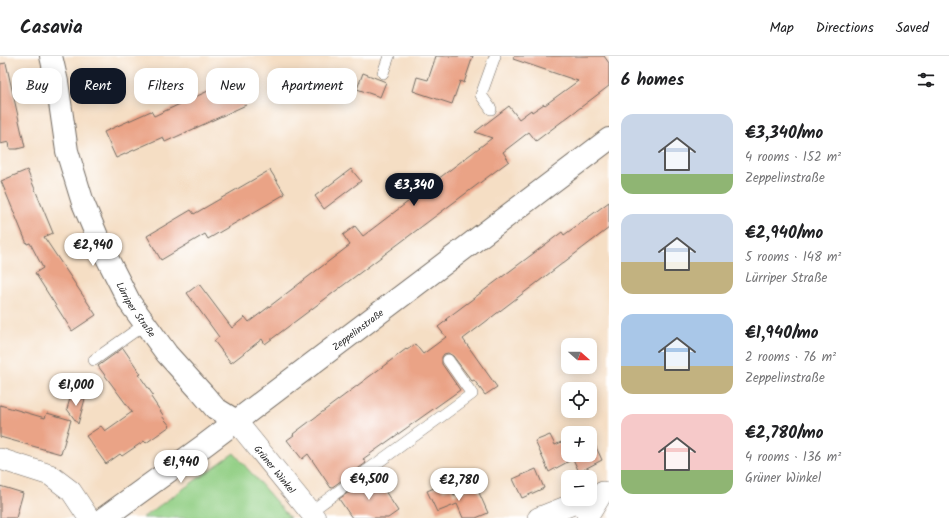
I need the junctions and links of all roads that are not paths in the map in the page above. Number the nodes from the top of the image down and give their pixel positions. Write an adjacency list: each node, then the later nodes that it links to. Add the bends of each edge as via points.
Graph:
1 (51, 56): 7 (street, Lürriper Straße, via 67,151 83,202 102,248 130,303)
2 (389, 56): 4 (lane)
3 (495, 56): 5 (lane, via 481,95)
4 (383, 73)
5 (491, 109)
6 (609, 139): 10 (street, Zeppelinstraße)
7 (145, 324): 8 (lane); 10 (street, Lürriper Straße, via 167,354 215,408)
8 (94, 360)
9 (448, 360): 14 (lane, via 472,394)
10 (236, 421): 14 (street, Grüner Winkel); 16 (street, Zeppelinstraße)
11 (0, 459): 15 (street, via 50,475 71,491)
12 (569, 506): 17 (street)
13 (592, 506): 18 (street)
14 (312, 515)
15 (89, 518)
16 (104, 518)
17 (538, 518)
18 (587, 518)

